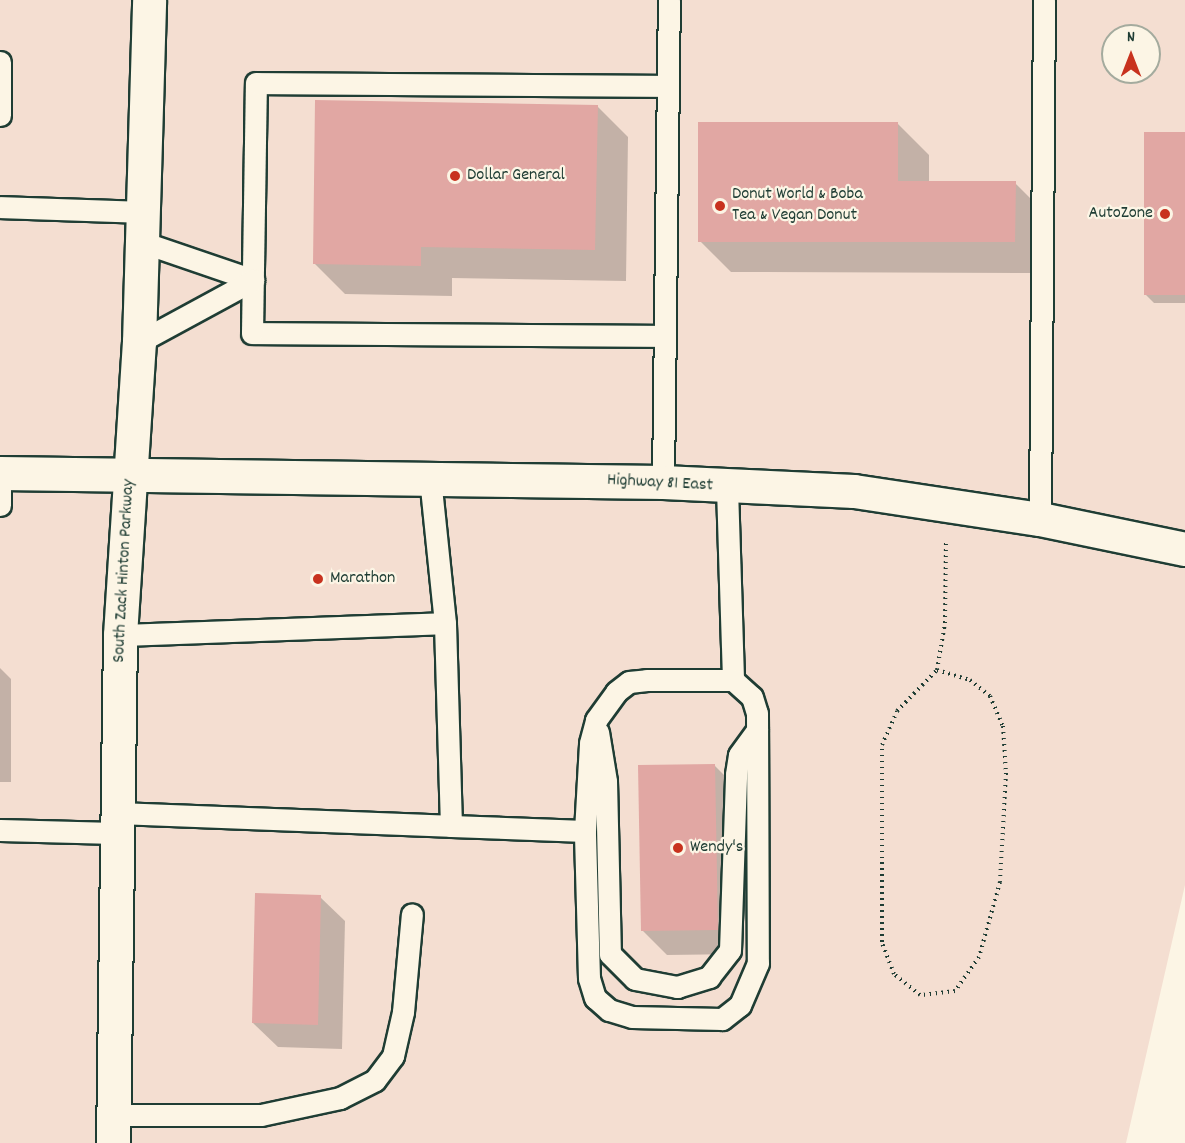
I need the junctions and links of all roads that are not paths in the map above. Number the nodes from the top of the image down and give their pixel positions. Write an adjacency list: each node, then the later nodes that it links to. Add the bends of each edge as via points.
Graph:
1 (148, 0): 8 (main road, South Zack Hinton Parkway)
2 (669, 0): 5 (lane)
3 (1044, 0): 18 (lane)
4 (0, 62): 6 (lane)
5 (667, 86): 9 (lane, via 256,83); 10 (lane)
6 (0, 115)
7 (0, 207): 8 (lane)
8 (142, 227): 9 (lane); 11 (main road, South Zack Hinton Parkway)
9 (253, 280): 10 (lane, via 252,333); 11 (lane)
10 (664, 336): 15 (lane)
11 (139, 342): 13 (main road, South Zack Hinton Parkway)
12 (0, 473): 13 (main road, Highway 81 East); 17 (lane)
13 (130, 476): 14 (main road, Highway 81 East); 21 (main road, South Zack Hinton Parkway)
14 (430, 479): 15 (main road, Highway 81 East); 20 (lane)
15 (663, 482): 16 (main road, Highway 81 East)
16 (727, 488): 18 (main road, Highway 81 East, via 855,491); 22 (lane)
17 (0, 506)
18 (1040, 519): 19 (main road, Highway 81 East)
19 (1185, 549)
20 (445, 623): 21 (lane); 26 (lane)
21 (120, 635): 25 (main road, South Zack Hinton Parkway)
22 (733, 680): 23 (lane, via 629,682); 24 (lane, via 753,698)
23 (597, 720): 24 (lane, via 606,780 610,954 619,968 654,987 696,984 722,965 730,950 736,774 739,755); 28 (lane, via 587,767)
24 (757, 730): 28 (lane, via 758,963 740,1005 722,1019 632,1017 609,1010 595,998 586,953)
25 (115, 823): 26 (lane); 27 (lane); 30 (main road, South Zack Hinton Parkway)
26 (451, 826): 28 (lane)
27 (0, 830)
28 (585, 831)
29 (412, 914): 30 (lane, via 403,1012 393,1056 375,1080 340,1098 261,1115)
30 (113, 1129)

